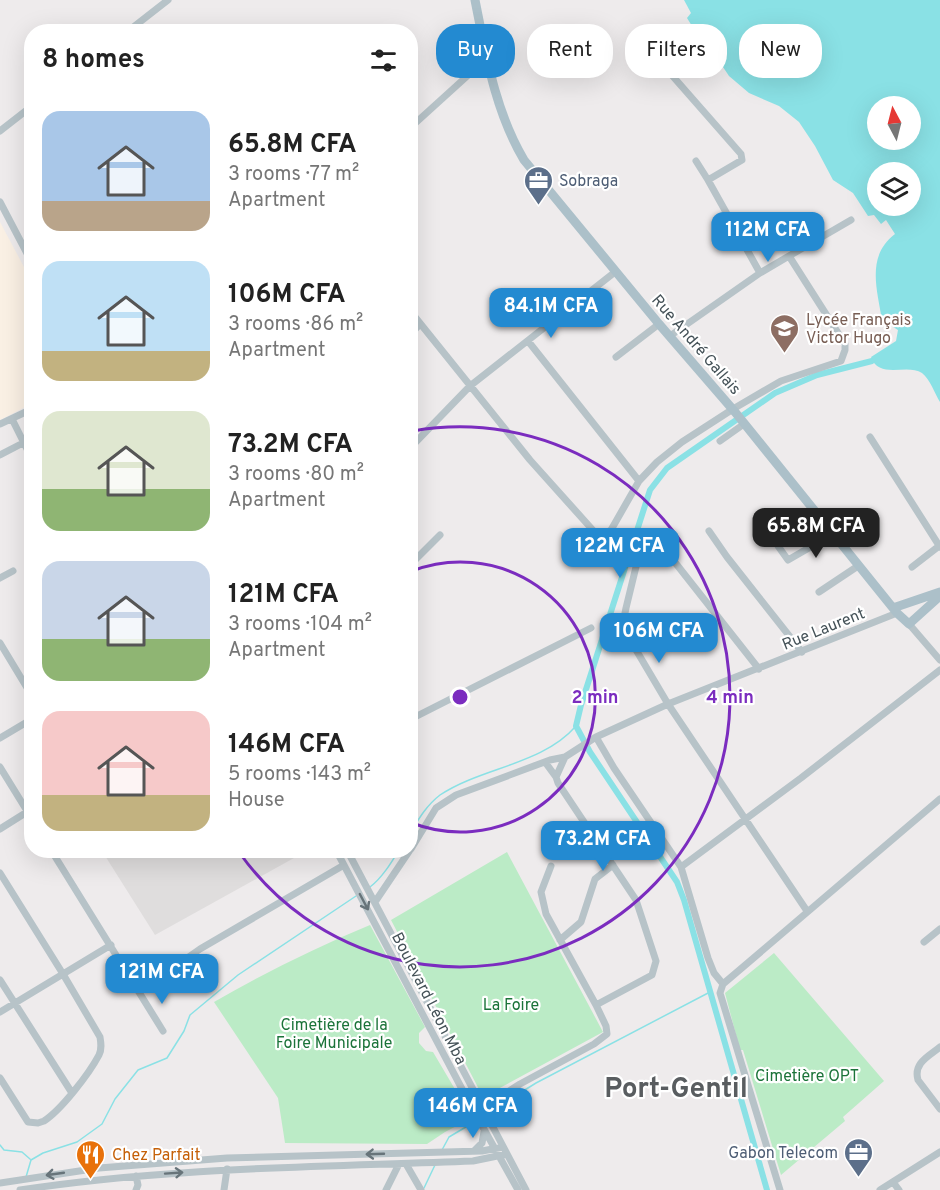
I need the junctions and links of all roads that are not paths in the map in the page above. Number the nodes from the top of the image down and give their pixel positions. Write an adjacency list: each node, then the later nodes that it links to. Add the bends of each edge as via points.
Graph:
1 (168, 0): 3 (street)
2 (475, 0): 4 (main road, Rue André Gallais)
3 (136, 24)
4 (480, 24)
5 (464, 78): 9 (street)
6 (491, 78): 17 (main road, Rue André Gallais, via 524,160)
7 (675, 78): 12 (street, via 741,154 742,160)
8 (24, 112): 10 (street)
9 (418, 121)
10 (0, 131)
11 (696, 161): 12 (street)
12 (708, 180): 18 (street)
13 (0, 201): 15 (street)
14 (850, 220): 16 (street)
15 (24, 248)
16 (789, 256): 18 (street); 26 (street, via 845,344 844,356 841,361 781,381)
17 (615, 272): 21 (main road, Rue André Gallais); 23 (street)
18 (760, 273): 22 (street)
19 (418, 321): 20 (street)
20 (420, 324): 25 (street)
21 (659, 324): 22 (main road, Rue André Gallais); 24 (street)
22 (670, 336): 26 (main road, Rue André Gallais)
23 (528, 341): 25 (street); 36 (street)
24 (616, 357)
25 (470, 386): 32 (street); 36 (street, via 599,537 611,530)
26 (734, 410): 29 (main road, Rue André Gallais); 36 (street, via 682,442)
27 (24, 413): 28 (street)
28 (12, 419): 30 (street); 34 (street)
29 (743, 423): 33 (street); 38 (main road, Rue André Gallais)
30 (0, 424)
31 (870, 437): 41 (street)
32 (418, 440)
33 (720, 441)
34 (23, 443): 35 (street)
35 (0, 453)
36 (639, 481)
37 (709, 531): 53 (street)
38 (833, 534): 40 (street, via 788,560); 43 (main road, Rue André Gallais)
39 (440, 535): 42 (street)
40 (778, 546)
41 (940, 547): 44 (street)
42 (418, 557)
43 (858, 566): 47 (street); 49 (main road, Rue André Gallais)
44 (912, 567)
45 (13, 571): 46 (street)
46 (0, 578)
47 (819, 592)
48 (940, 594): 49 (main road); 50 (main road)
49 (895, 610): 50 (main road, Rue André Gallais); 53 (street, Rue Laurent)
50 (909, 624): 54 (street)
51 (591, 628): 59 (street)
52 (0, 643): 57 (street)
53 (802, 652): 55 (street, Rue Laurent)
54 (940, 660)
55 (759, 669): 58 (street, Rue Laurent); 58 (street, via 655,537 643,538 624,618 629,638)
56 (940, 670): 70 (street)
57 (24, 683)
58 (668, 704): 62 (street, Rue Laurent); 70 (street)
59 (418, 714)
60 (24, 724): 61 (street)
61 (0, 738)
62 (594, 739): 63 (street, Rue Laurent); 80 (street)
63 (565, 757): 64 (street, Rue Laurent); 66 (street)
64 (545, 762): 66 (street); 72 (street, Rue Laurent, via 456,795 436,808)
65 (0, 767): 68 (street)
66 (556, 777): 78 (street)
67 (940, 799): 83 (street)
68 (24, 807)
69 (24, 817): 71 (street)
70 (747, 820): 80 (street); 83 (street)
71 (0, 829)
72 (418, 838)
73 (56, 858): 87 (street)
74 (340, 858): 77 (street, Boulevard Léon Mba)
75 (351, 858): 82 (street, Boulevard Léon Mba)
76 (405, 858): 82 (street, Rue Laurent)
77 (344, 865): 91 (street, via 200,949); 101 (street, Boulevard Léon Mba, one-way to 101)
78 (613, 865): 85 (street, via 595,879 581,922); 93 (street, via 636,900 656,966 652,975)
79 (551, 866): 85 (street, via 542,886 542,898)
80 (681, 867): 90 (street, via 711,966)
81 (0, 873): 88 (street)
82 (375, 902): 99 (street, Boulevard Léon Mba)
83 (807, 911): 90 (street)
84 (940, 928): 86 (street)
85 (560, 940): 93 (street)
86 (924, 942)
87 (111, 945): 88 (street); 91 (street)
88 (63, 974): 92 (street); 98 (street, via 102,1045)
89 (0, 980): 92 (street)
90 (723, 984): 120 (street, via 720,993)
91 (140, 991): 95 (street)
92 (14, 1003): 94 (street); 98 (street)
93 (596, 1005): 99 (street, via 608,1030 604,1037)
94 (0, 1012)
95 (163, 1031)
96 (940, 1047): 100 (street, via 920,1063 916,1074)
97 (0, 1078): 98 (street, via 28,1122 44,1121)
98 (72, 1094)
99 (484, 1109): 104 (street, Boulevard Léon Mba)
100 (940, 1109)
101 (482, 1127): 102 (street, Boulevard Léon Mba); 103 (street, via 482,1143)
102 (495, 1150): 103 (street); 104 (street)
103 (474, 1151): 112 (street, one-way to 112, via 227,1158 109,1167)
104 (503, 1152): 106 (street); 109 (street, Boulevard Léon Mba); 119 (street, Boulevard Léon Mba)
105 (940, 1152): 111 (street)
106 (472, 1161): 107 (street); 109 (street, via 495,1163)
107 (403, 1164): 108 (street); 113 (street); 117 (street)
108 (227, 1169): 110 (street, one-way to 108); 116 (street)
109 (507, 1169): 118 (street, Boulevard Léon Mba)
110 (136, 1176): 114 (street); 115 (street)
111 (894, 1182): 121 (street); 122 (street)
112 (0, 1184)
113 (420, 1188)
114 (20, 1190)
115 (136, 1190)
116 (224, 1190)
117 (386, 1190)
118 (518, 1190)
119 (526, 1190)
120 (780, 1190)
121 (880, 1190)
122 (900, 1190)

